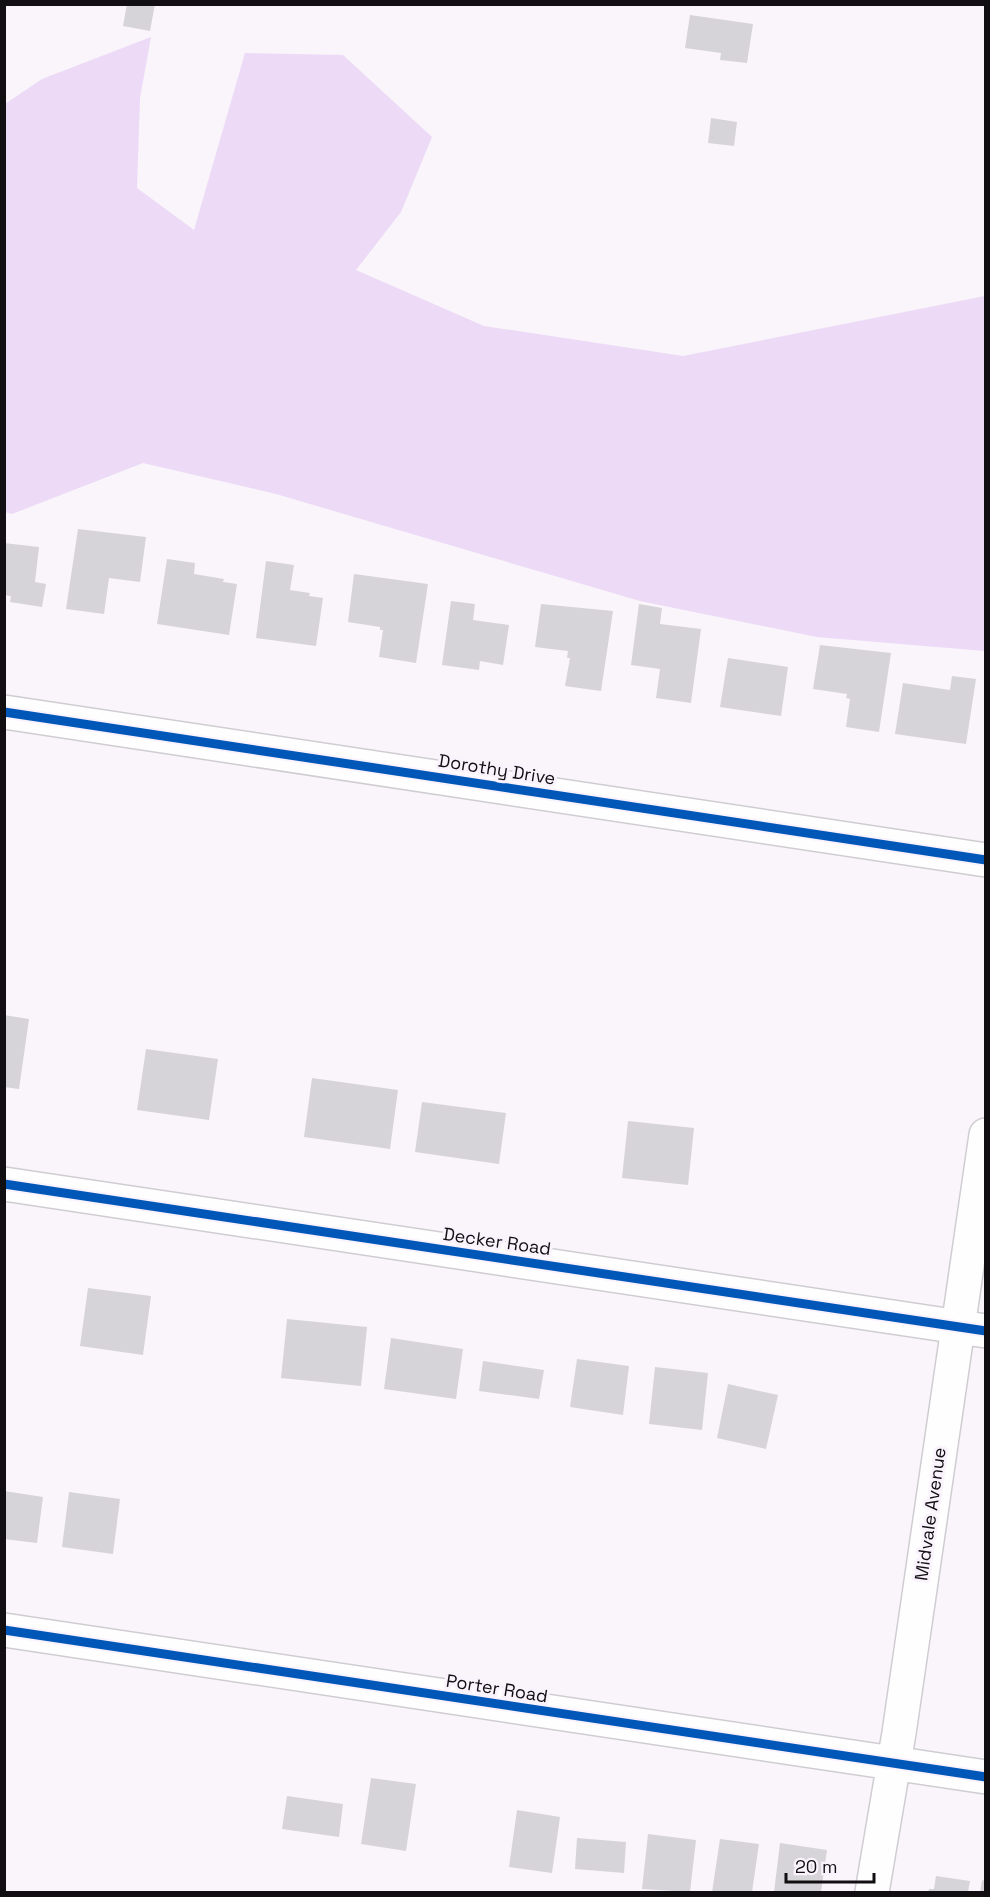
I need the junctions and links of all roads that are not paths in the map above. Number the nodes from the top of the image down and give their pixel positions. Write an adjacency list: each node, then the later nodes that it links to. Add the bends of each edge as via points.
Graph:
1 (4, 712): 2 (street, Dorothy Drive)
2 (986, 860)
3 (986, 1135): 5 (street, Midvale Avenue)
4 (4, 1184): 5 (street, Decker Road)
5 (971, 1328): 7 (street, Midvale Avenue)
6 (4, 1630): 7 (street, Porter Road)
7 (893, 1764): 8 (street, Porter Road); 9 (street, Midvale Avenue)
8 (986, 1777)
9 (872, 1893)

